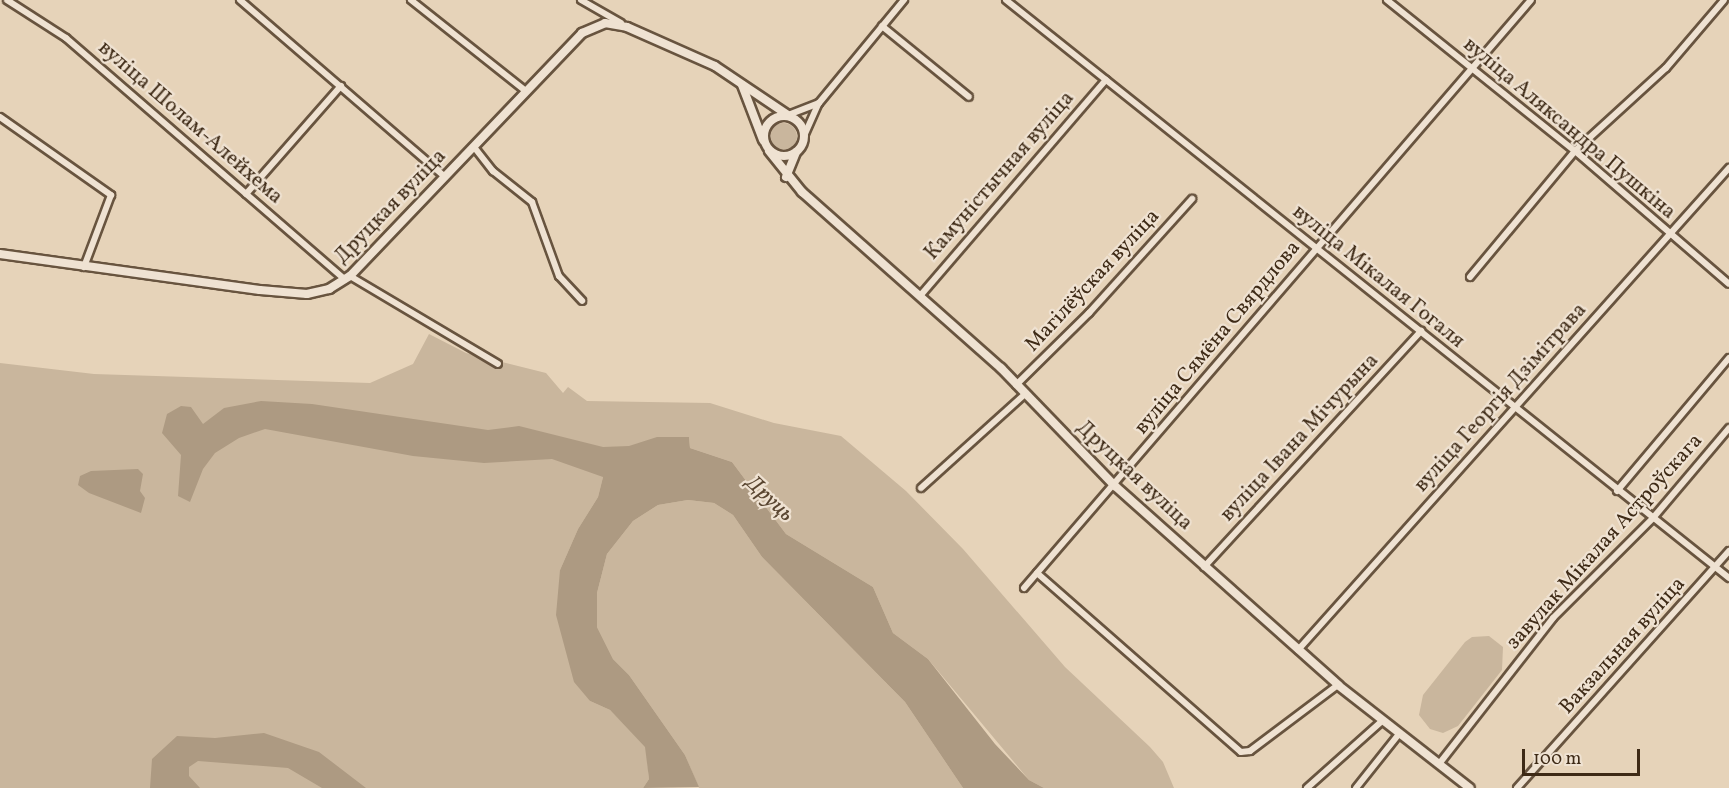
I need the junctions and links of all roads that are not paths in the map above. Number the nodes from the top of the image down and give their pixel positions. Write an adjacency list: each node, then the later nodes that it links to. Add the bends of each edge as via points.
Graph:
1 (7, 0): 29 (street, вуліца Шолам-Алейхема, via 66,38)
2 (240, 0): 15 (street)
3 (411, 0): 16 (street)
4 (581, 0): 11 (street)
5 (904, 0): 10 (street)
6 (1006, 0): 13 (street, вуліца Мікалая Гогаля)
7 (1388, 0): 12 (street, вуліца Аляксандра Пушкіна)
8 (1531, 0): 12 (street, вуліца Сямёна Свярдлова)
9 (1724, 0): 25 (street, via 1666,68)
10 (882, 26): 17 (street); 18 (street)
11 (627, 27): 14 (main road, Друцкая вуліца, via 715,66); 16 (main road, Друцкая вуліца, via 610,22 582,33)
12 (1471, 65): 25 (street, вуліца Аляксандра Пушкіна); 32 (street, вуліца Сямёна Свярдлова)
13 (1106, 80): 32 (street, вуліца Мікалая Гогаля); 38 (street, Камуністычная вуліца)
14 (742, 84): 19 (main road, Друцкая вуліца); 23 (main road, Друцкая вуліца)
15 (340, 86): 27 (street); 29 (street)
16 (526, 91): 22 (main road, Друцкая вуліца)
17 (969, 97)
18 (819, 104): 19 (street); 21 (street)
19 (788, 115): 21 (main road, Друцкая вуліца, via 799,121); 23 (main road, via 768,125)
20 (0, 117): 34 (street, via 111,195)
21 (804, 136): 24 (main road)
22 (474, 147): 27 (main road, Друцкая вуліца); 39 (street, via 493,171 532,202 559,276)
23 (767, 148): 24 (main road, via 785,158); 28 (main road, Друцкая вуліца)
24 (797, 151): 28 (main road)
25 (1575, 151): 31 (street, вуліца Аляксандра Пушкіна); 35 (street)
26 (1729, 168): 31 (street, вуліца Георгія Дзімітрава)
27 (445, 177): 36 (main road, Друцкая вуліца)
28 (786, 177): 38 (main road, Друцкая вуліца)
29 (246, 195): 36 (street, вуліца Шолам-Алейхема)
30 (1192, 199): 43 (street, Магілёўская вуліца, via 1089,313)
31 (1670, 235): 37 (street, вуліца Аляксандра Пушкіна); 45 (street, вуліца Георгія Дзімітрава)
32 (1316, 249): 40 (street, вуліца Мікалая Гогаля); 47 (street, вуліца Сямёна Свярдлова)
33 (0, 254): 34 (main road, Друцкая вуліца)
34 (84, 268): 36 (main road, Друцкая вуліца, via 307,294)
35 (1470, 277)
36 (348, 278): 42 (street, вуліца Шолам-Алейхема)
37 (1729, 284)
38 (920, 296): 43 (main road, Друцкая вуліца)
39 (582, 301)
40 (1421, 332): 45 (street, вуліца Мікалая Гогаля); 53 (street, вуліца Івана Мічурына)
41 (1729, 358): 49 (street)
42 (498, 364)
43 (1016, 385): 44 (main road, Друцкая вуліца)
44 (1025, 394): 47 (main road, Друцкая вуліца); 48 (street)
45 (1514, 408): 49 (street, вуліца Мікалая Гогаля); 57 (street, вуліца Георгія Дзімітрава)
46 (1729, 428): 50 (street, завулак Мікалая Астроўскага)
47 (1115, 486): 53 (main road, Друцкая вуліца); 54 (street, вуліца Сямёна Свярдлова)
48 (921, 488)
49 (1617, 491): 50 (street, вуліца Мікалая Гогаля)
50 (1653, 518): 52 (street, вуліца Мікалая Гогаля); 61 (street, завулак Мікалая Астроўскага, via 1553,618)
51 (1729, 551): 52 (street, Вакзальная вуліца)
52 (1715, 566): 55 (street, вуліца Мікалая Гогаля); 65 (street, Вакзальная вуліца)
53 (1204, 567): 57 (main road, Друцкая вуліца)
54 (1037, 573): 56 (street, вуліца Сямёна Свярдлова); 58 (street, via 1237,750 1250,751)
55 (1729, 578)
56 (1024, 588)
57 (1298, 650): 58 (main road, Друцкая вуліца)
58 (1338, 685): 59 (main road, Друцкая вуліца)
59 (1382, 721): 60 (main road, Друцкая вуліца); 62 (street)
60 (1400, 734): 61 (main road, Друцкая вуліца); 63 (street)
61 (1439, 765): 64 (main road, Друцкая вуліца)
62 (1307, 788)
63 (1356, 788)
64 (1470, 788)
65 (1517, 788)

